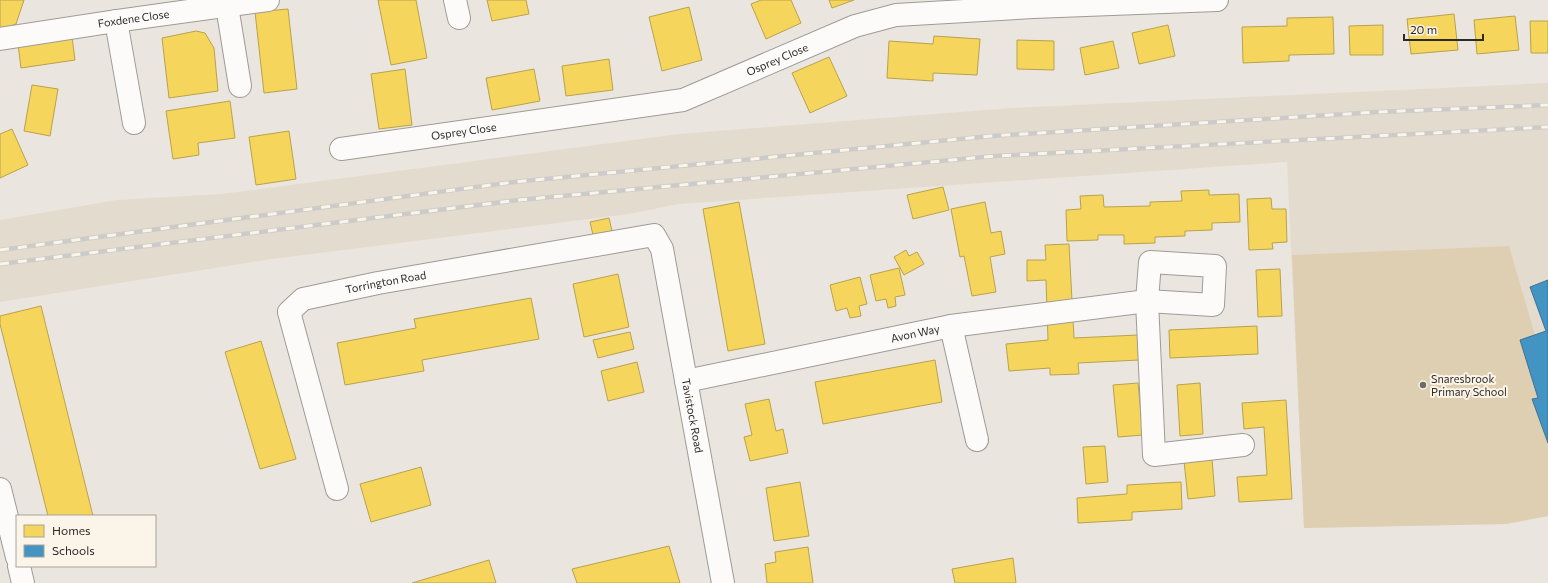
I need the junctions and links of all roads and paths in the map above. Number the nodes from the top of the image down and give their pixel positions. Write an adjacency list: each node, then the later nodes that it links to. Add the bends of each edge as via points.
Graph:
1 (268, 0): 3 (street, Foxdene Close)
2 (1217, 0): 8 (street, Osprey Close, via 896,15 855,26 683,100)
3 (227, 6): 4 (street, Foxdene Close); 6 (street)
4 (116, 21): 5 (street, Foxdene Close); 7 (street)
5 (0, 39)
6 (240, 86)
7 (134, 123)
8 (341, 148)
9 (662, 249): 11 (street, Tavistock Road); 15 (street, Torrington Road, via 654,235 378,283 303,299 289,312)
10 (951, 326): 11 (street, Avon Way); 12 (street); 13 (street, Avon Way, via 1147,301 1154,455)
11 (686, 381): 19 (street, Tavistock Road)
12 (977, 440)
13 (1243, 445)
14 (0, 489): 16 (street)
15 (337, 489)
16 (16, 553)
17 (19, 567): 18 (street)
18 (23, 583)
19 (723, 583)

